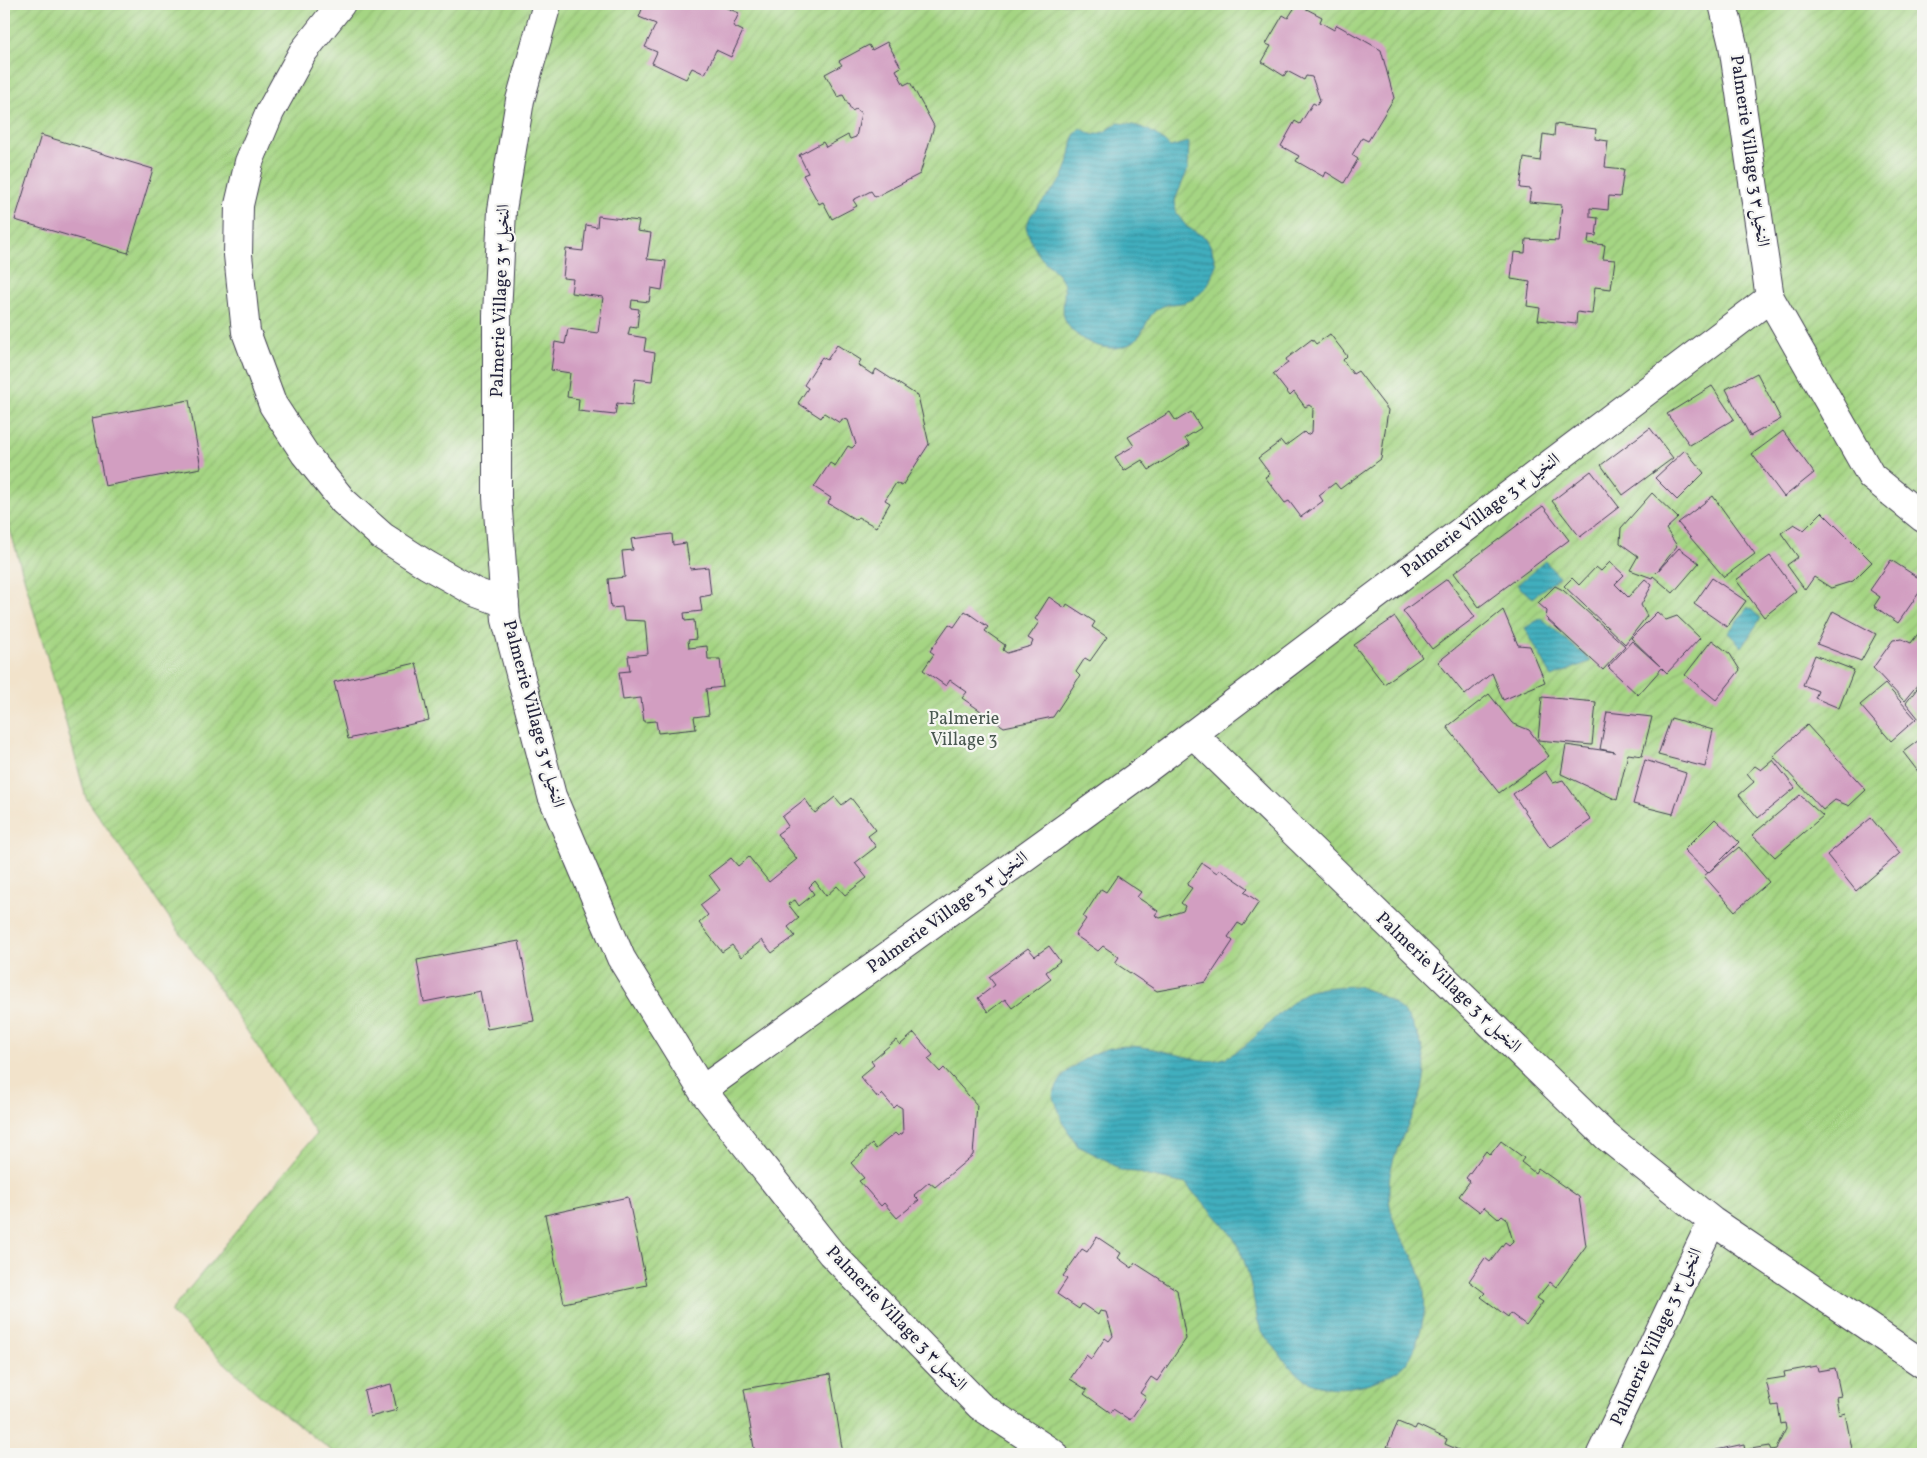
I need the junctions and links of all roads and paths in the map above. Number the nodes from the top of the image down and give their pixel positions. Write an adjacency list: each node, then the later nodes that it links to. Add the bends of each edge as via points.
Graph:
1 (341, 4): 6 (street, Palmerie Village 3 النخيل٣, via 303,52 270,112 249,162 239,205 238,254 246,332 273,405 305,454 343,501 382,536 427,565 475,592)
2 (547, 4): 6 (street, Palmerie Village 3 النخيل٣, via 520,100 502,210 497,315 497,497)
3 (1723, 4): 4 (street, Palmerie Village 3 النخيل٣, via 1733,45)
4 (1770, 298): 5 (street, Palmerie Village 3 النخيل٣, via 1871,476); 7 (street, Palmerie Village 3 النخيل٣)
5 (1923, 518)
6 (505, 603): 8 (street, Palmerie Village 3 النخيل٣, via 506,620 552,796 621,958)
7 (1193, 734): 8 (street, Palmerie Village 3 النخيل٣); 9 (street, Palmerie Village 3 النخيل٣, via 1606,1136)
8 (702, 1090): 11 (street, Palmerie Village 3 النخيل٣, via 831,1253 980,1406)
9 (1712, 1221): 10 (street, Palmerie Village 3 النخيل٣); 12 (street, Palmerie Village 3 النخيل٣)
10 (1923, 1364)
11 (1054, 1454)
12 (1601, 1454)

